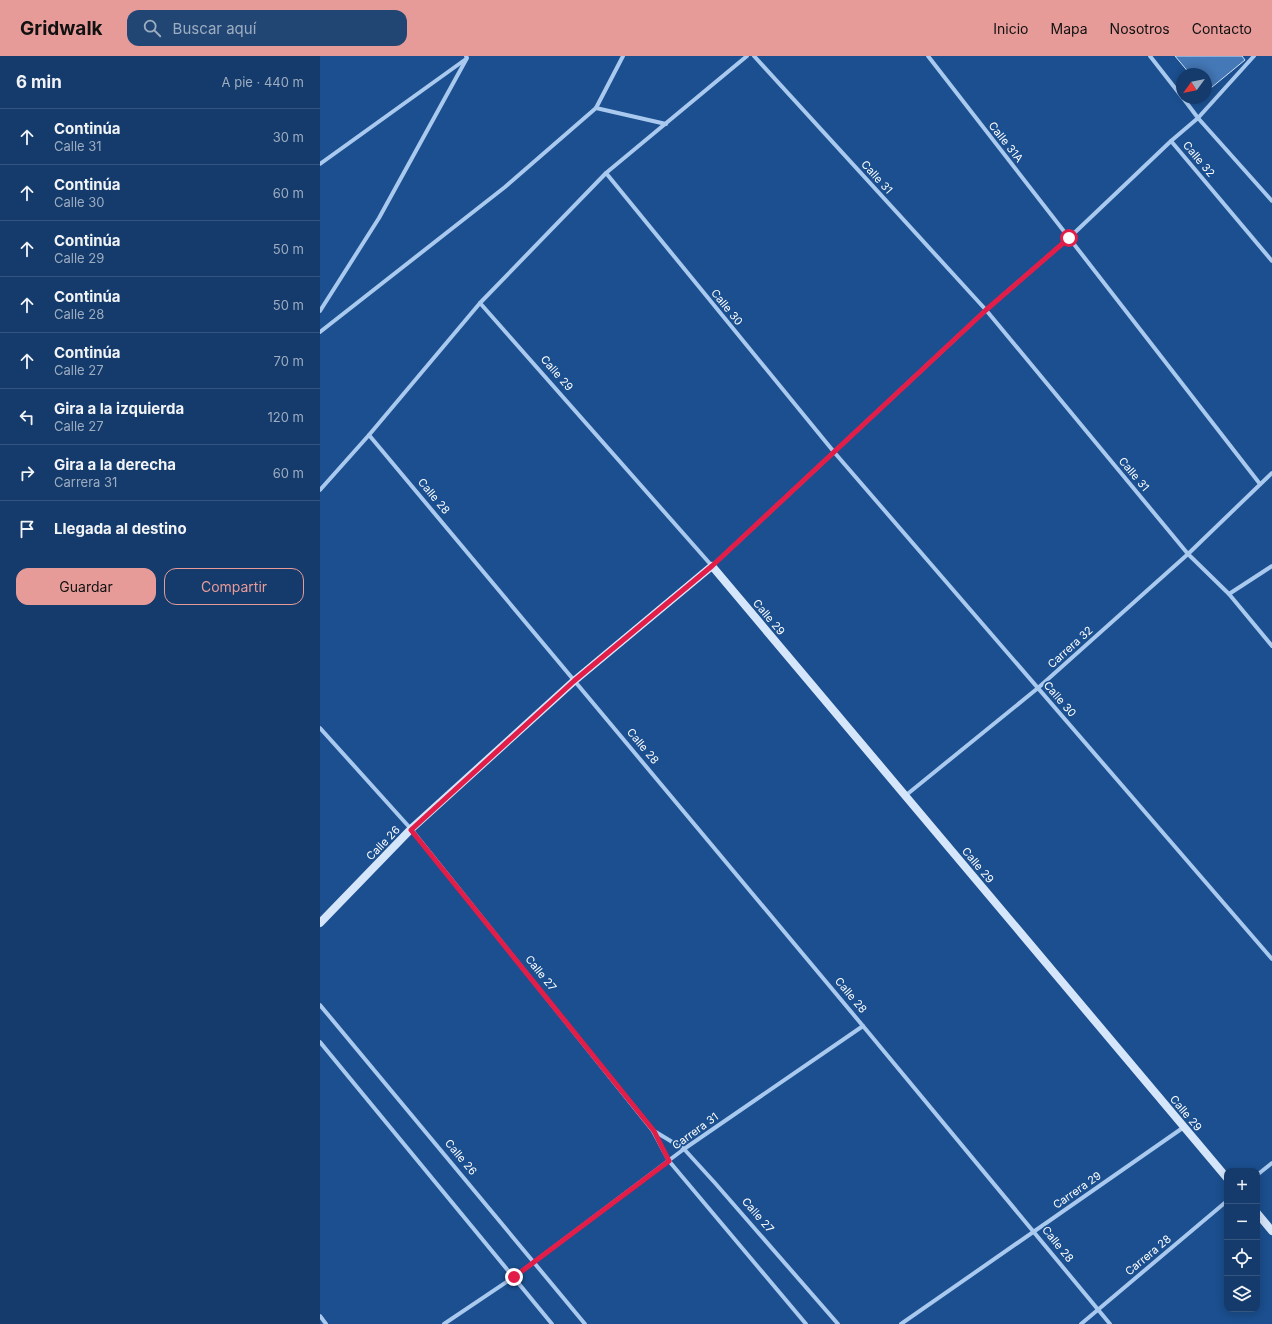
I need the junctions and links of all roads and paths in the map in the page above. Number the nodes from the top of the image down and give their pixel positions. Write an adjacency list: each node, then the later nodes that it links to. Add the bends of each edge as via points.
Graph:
1 (623, 56): 10 (street)
2 (747, 56): 12 (street)
3 (754, 56): 21 (street, Calle 31)
4 (928, 56): 17 (street, Calle 31A)
5 (1150, 56): 8 (street)
6 (1254, 56): 11 (street)
7 (468, 57): 14 (street); 20 (street, via 380,218)
8 (1176, 89)
9 (1187, 104): 11 (street)
10 (596, 108): 12 (street); 22 (street, via 505,187)
11 (1198, 118): 13 (street); 16 (street)
12 (666, 124): 15 (street)
13 (1171, 141): 17 (street, Calle 32); 18 (street, Calle 32)
14 (320, 164)
15 (606, 173): 19 (street); 24 (street, Calle 30)
16 (1272, 201)
17 (1069, 238): 21 (street); 26 (street, Calle 31A)
18 (1272, 261)
19 (480, 303): 23 (street); 29 (street, Calle 29)
20 (320, 310)
21 (986, 310): 24 (street); 28 (street, Calle 31)
22 (320, 332)
23 (369, 435): 27 (street); 33 (street, Calle 28)
24 (834, 452): 29 (street); 34 (street, Calle 30)
25 (1272, 473): 26 (street, Carrera 32)
26 (1260, 484): 28 (street, Carrera 32)
27 (320, 490)
28 (1188, 554): 31 (street, Calle 31); 34 (street, Carrera 32)
29 (712, 566): 33 (street); 36 (street, Calle 29)
30 (1272, 566): 31 (street)
31 (1229, 594): 32 (street, Calle 31)
32 (1272, 646)
33 (574, 681): 37 (street); 41 (street, Calle 28)
34 (1038, 688): 36 (street, Carrera 32); 39 (street, Calle 30)
35 (320, 728): 37 (street, Calle 27)
36 (905, 796): 43 (street, Calle 29)
37 (411, 830): 38 (street, Calle 26); 44 (street, Calle 27)
38 (320, 923)
39 (1272, 959)
40 (320, 1005): 54 (street, Calle 26)
41 (863, 1026): 45 (street, Carrera 31); 53 (street, Calle 28)
42 (320, 1042): 55 (street)
43 (1184, 1127): 49 (street, Calle 29); 53 (street, Carrera 29)
44 (654, 1131): 45 (street, Calle 27); 46 (street, Calle 27)
45 (684, 1149): 46 (street, Carrera 31); 63 (street, Calle 27)
46 (669, 1161): 54 (street, Carrera 31); 62 (street, Calle 27)
47 (1272, 1163): 48 (street)
48 (1260, 1173)
49 (1224, 1174)
50 (1224, 1204): 56 (street, Carrera 28)
51 (1260, 1217): 52 (street)
52 (1272, 1231)
53 (1034, 1232): 56 (street, Calle 28); 64 (street, Carrera 29)
54 (534, 1262): 55 (street, Carrera 31); 61 (street, Calle 26)
55 (514, 1277): 59 (street, Carrera 31); 60 (street)
56 (1098, 1310): 65 (street, Carrera 28); 66 (street, Calle 28)
57 (320, 1316): 58 (street)
58 (326, 1324)
59 (444, 1324)
60 (552, 1324)
61 (585, 1324)
62 (806, 1324)
63 (838, 1324)
64 (901, 1324)
65 (1081, 1324)
66 (1110, 1324)

